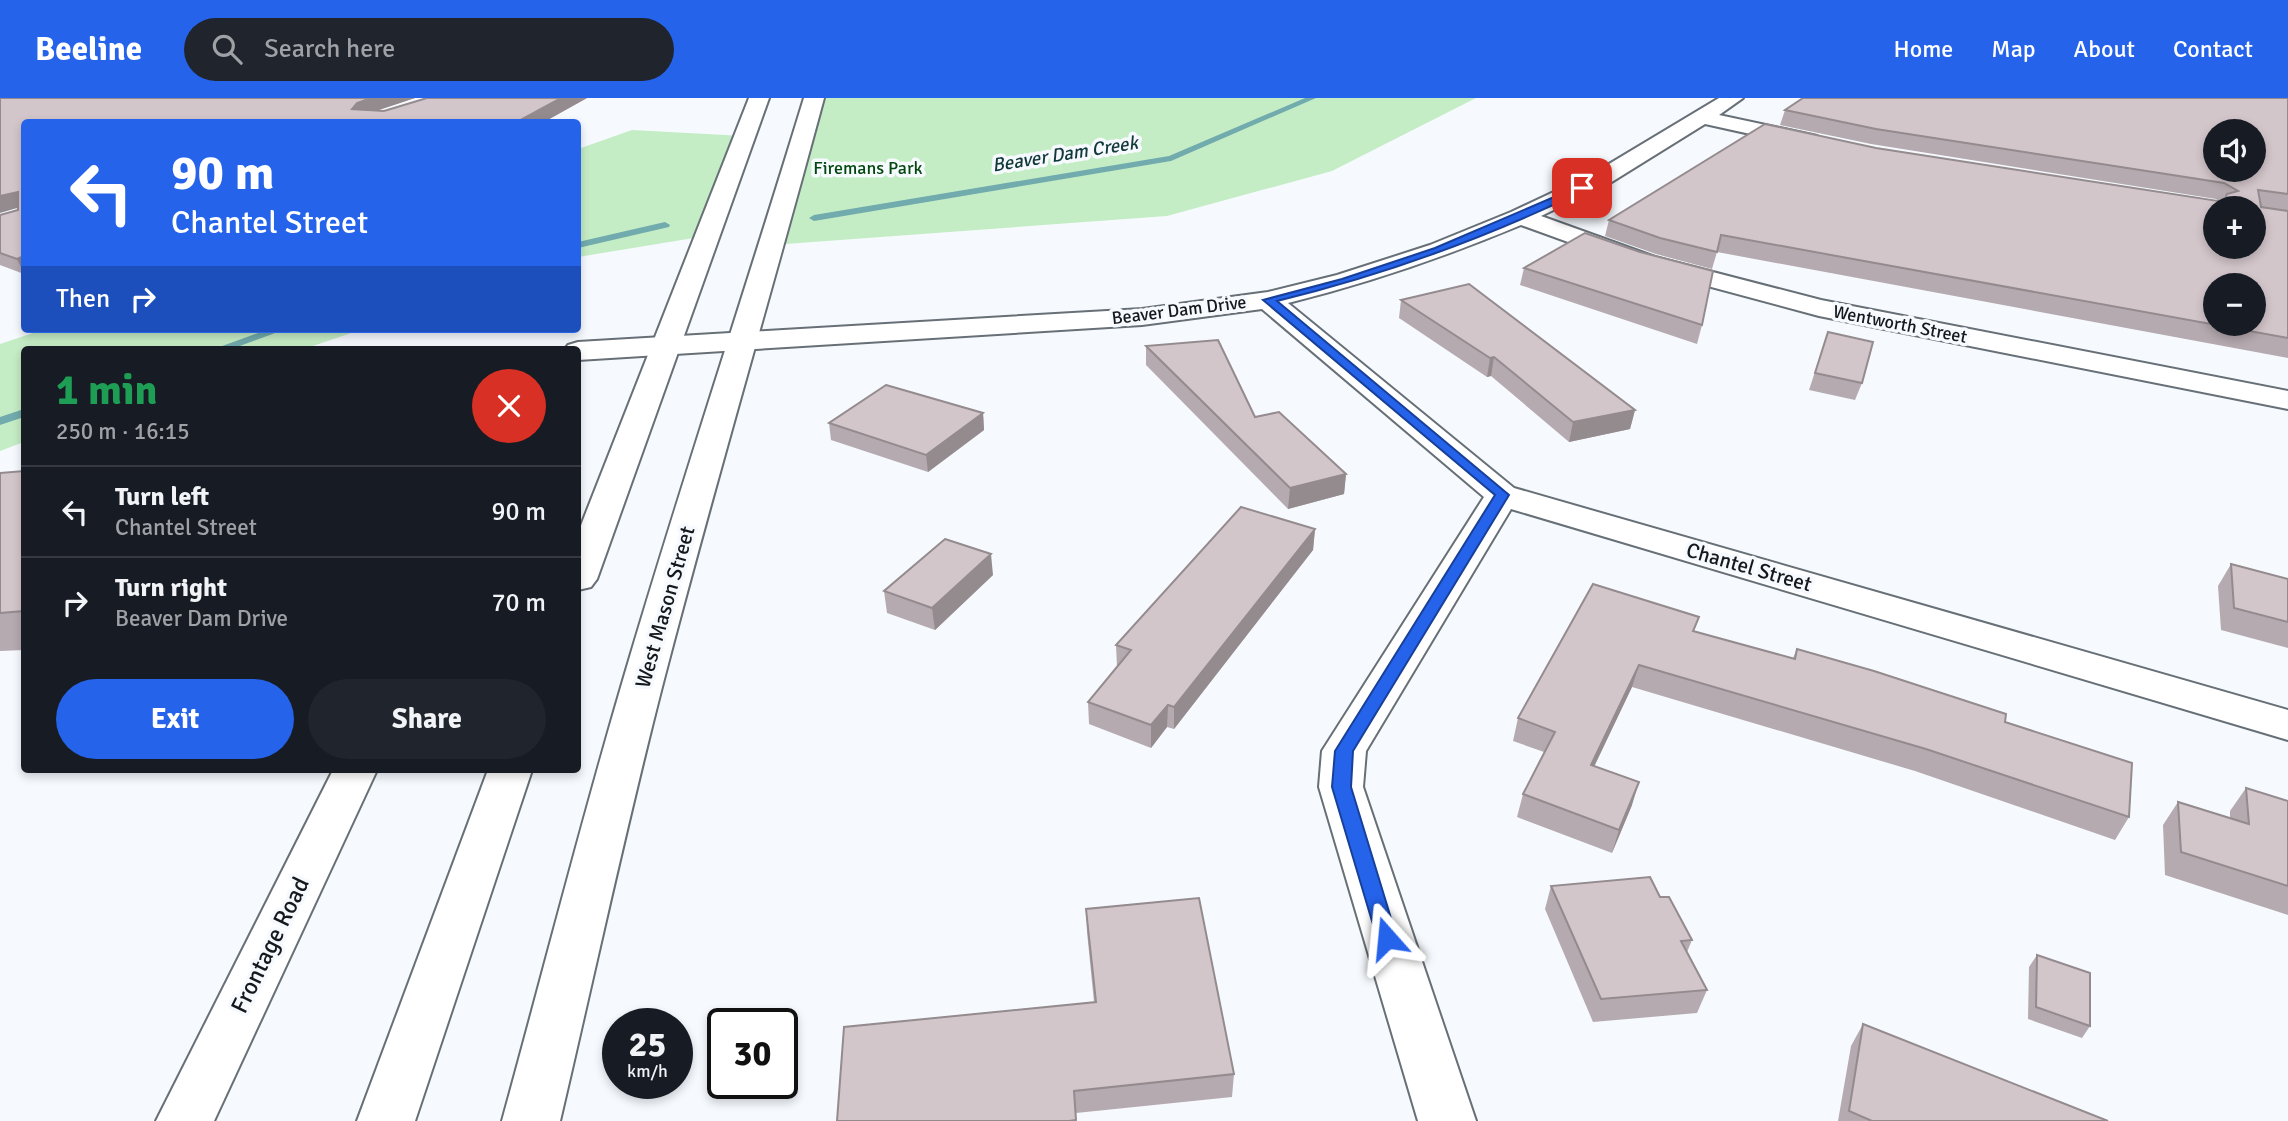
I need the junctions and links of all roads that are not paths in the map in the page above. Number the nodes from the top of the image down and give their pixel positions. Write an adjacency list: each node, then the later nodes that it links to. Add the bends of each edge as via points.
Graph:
1 (759, 98): 9 (street)
2 (814, 98): 8 (street, West Mason Street)
3 (1733, 98): 4 (street, Beaver Dam Drive)
4 (1702, 117): 5 (street); 6 (street, Beaver Dam Drive, via 1602,178)
5 (1832, 146)
6 (1520, 217): 7 (street, Beaver Dam Drive, via 1346,281); 11 (street, Wentworth Street, via 1646,262 1819,308)
7 (1268, 300): 8 (street, Beaver Dam Drive, via 1142,317); 12 (street, Chantel Street)
8 (740, 341): 9 (street, Beaver Dam Drive); 19 (street, West Mason Street, via 641,689)
9 (665, 344): 10 (street); 13 (street)
10 (581, 351)
11 (2288, 400)
12 (1502, 495): 14 (street, Chantel Street); 20 (street, via 1344,751 1341,787)
13 (581, 571)
14 (2288, 724)
15 (354, 773): 17 (street, Frontage Road)
16 (509, 773): 18 (street)
17 (185, 1121)
18 (386, 1121)
19 (531, 1121)
20 (1447, 1121)

